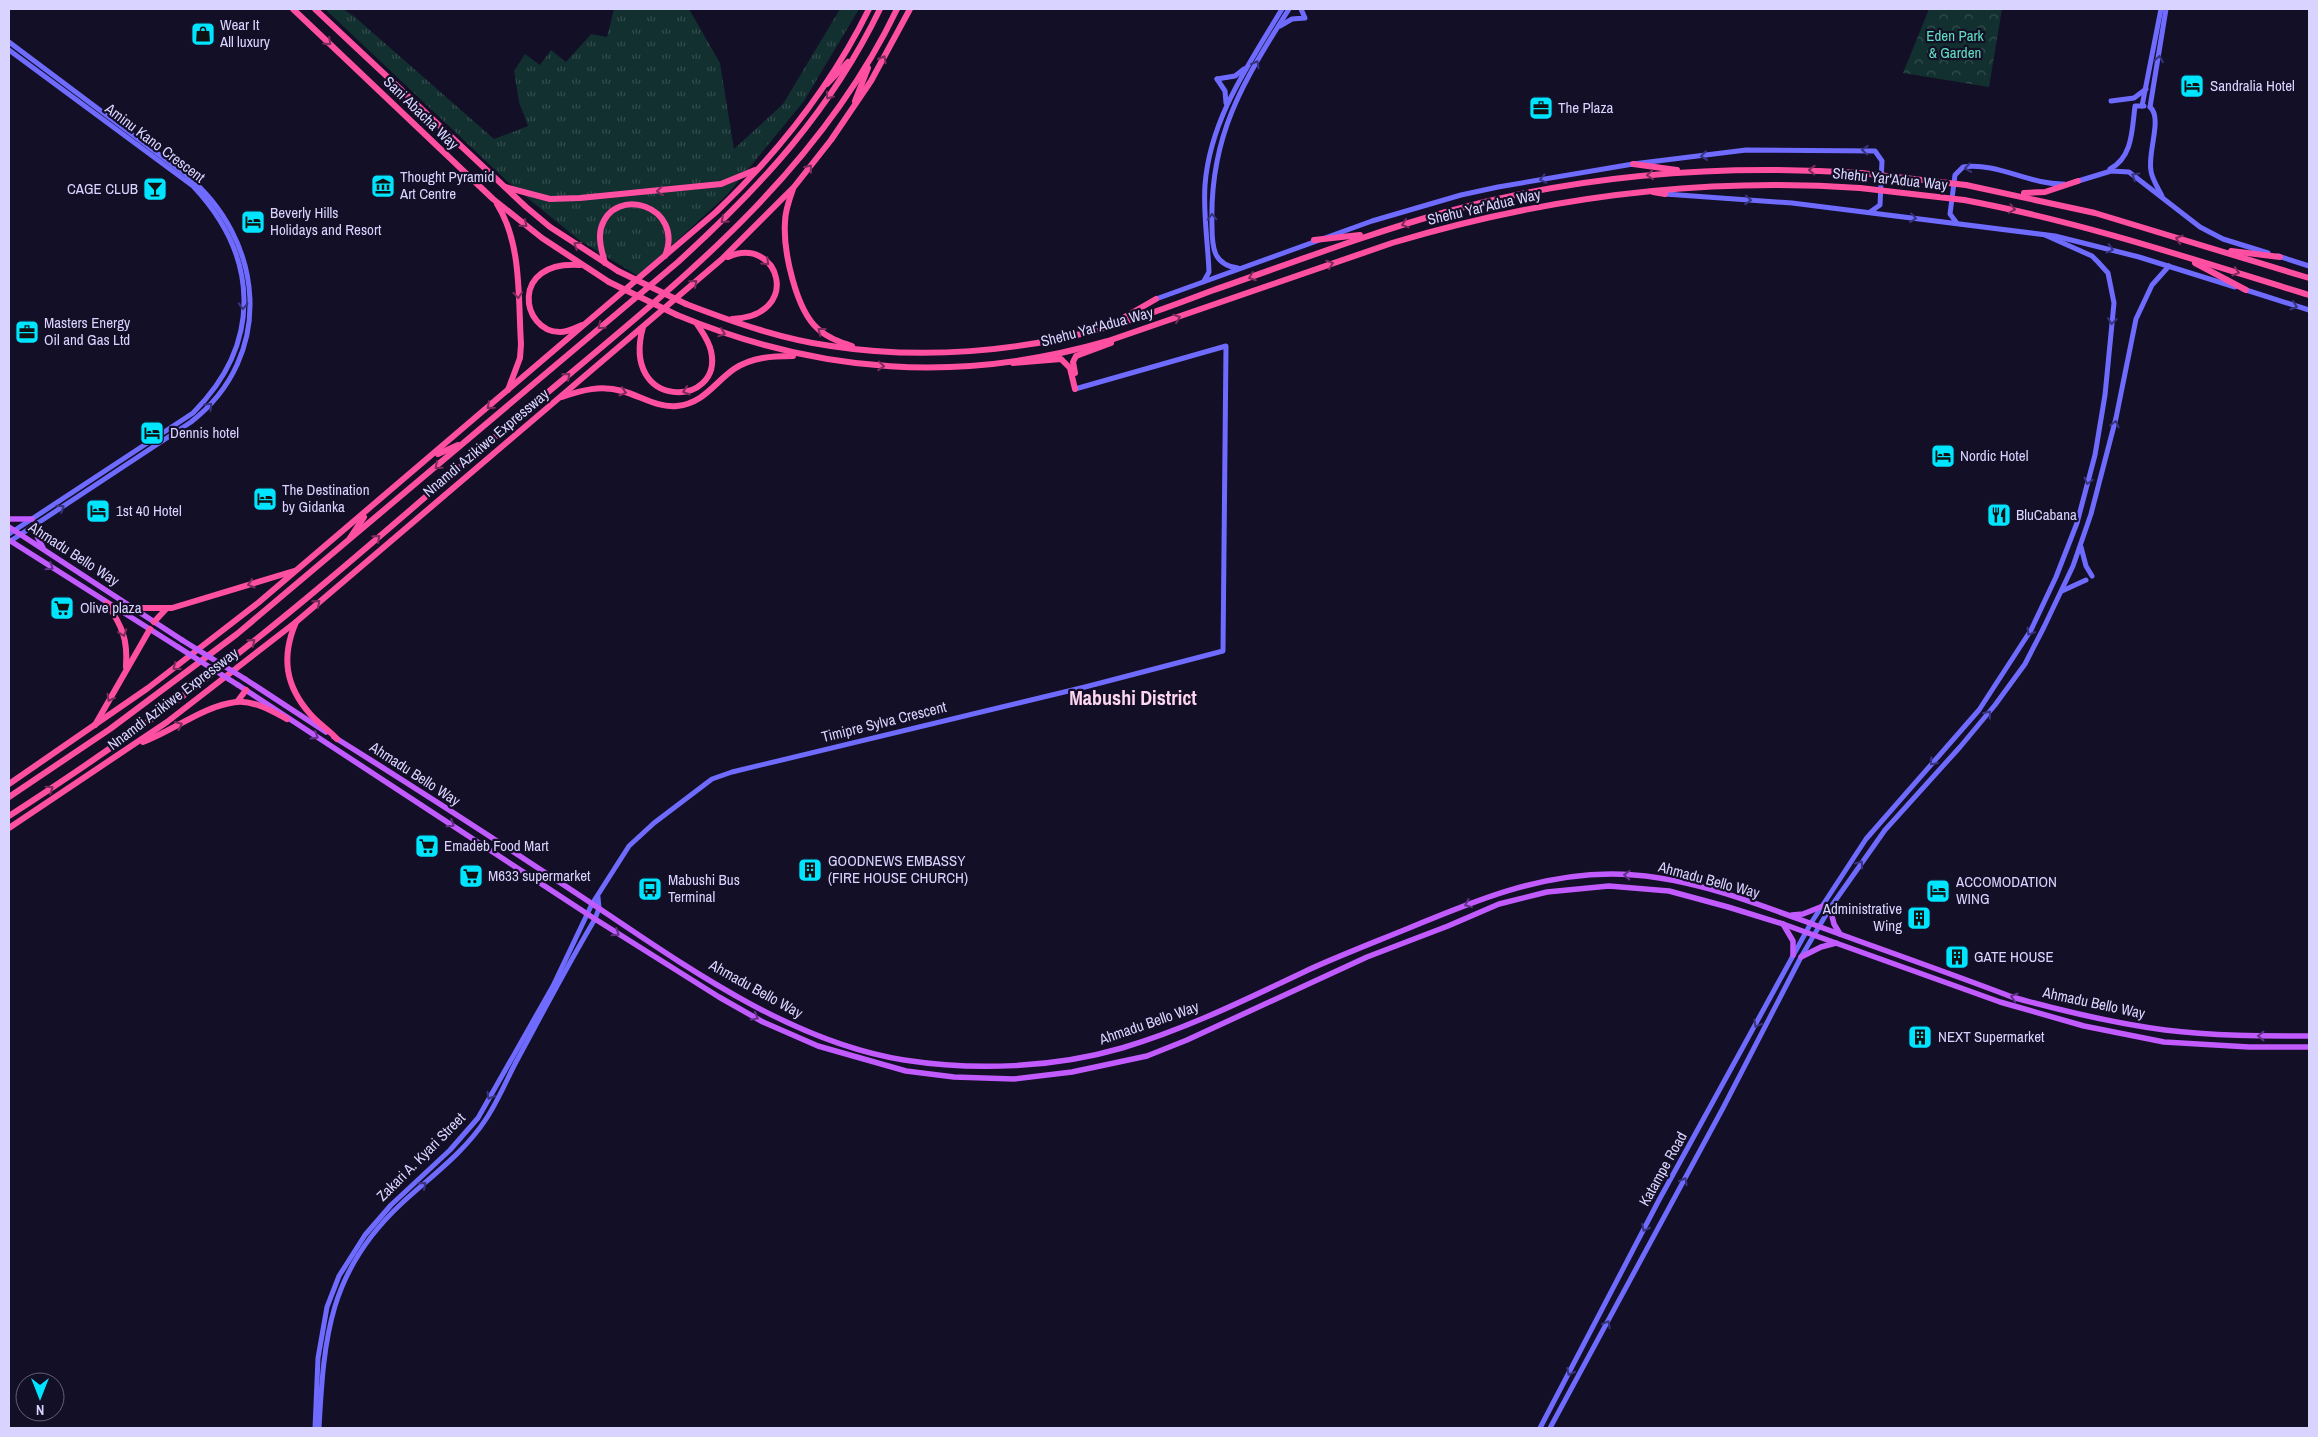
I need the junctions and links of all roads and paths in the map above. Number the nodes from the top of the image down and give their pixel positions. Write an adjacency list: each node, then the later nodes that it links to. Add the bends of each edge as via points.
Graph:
1 (293, 9): 36 (highway, Sani Abacha Way, one-way to 36)
2 (315, 9): 30 (highway, Sani Abacha Way)
3 (869, 9): 19 (highway, Nnamdi Azikiwe Expressway)
4 (880, 9): 15 (highway, Nnamdi Azikiwe Expressway)
5 (897, 9): 16 (highway, Nnamdi Azikiwe Expressway)
6 (910, 9): 24 (highway, Nnamdi Azikiwe Expressway, one-way to 6)
7 (1282, 9): 17 (street)
8 (1289, 9): 12 (street)
9 (1301, 9): 12 (street, via 1305,18 1287,21)
10 (2161, 9): 18 (street)
11 (2166, 9): 22 (street, one-way to 11)
12 (1275, 32): 53 (street, one-way to 12, via 1224,264 1214,251 1214,168 1230,113)
13 (9, 42): 81 (street, one-way to 13, via 210,406 233,373 242,350 250,301 246,263 240,246 210,197 185,174)
14 (9, 50): 80 (street, Aminu Kano Crescent, one-way to 80, via 193,186 227,230 243,283 243,315 235,351 227,371 206,400 187,418)
15 (859, 50): 19 (highway); 74 (highway, Nnamdi Azikiwe Expressway, one-way to 74, via 775,168 734,210 678,262)
16 (874, 51): 24 (highway); 77 (highway, Nnamdi Azikiwe Expressway, one-way to 16, via 698,264 743,221 787,176 820,135)
17 (1247, 67): 23 (street); 23 (street, via 1235,76 1217,79 1225,91)
18 (2146, 88): 20 (street, via 2134,98); 21 (street)
19 (816, 96): 26 (highway, Nnamdi Azikiwe Expressway)
20 (2111, 101)
21 (2143, 103): 22 (street); 28 (street, via 2135,106 2124,160)
22 (2151, 104): 35 (street, via 2156,117 2150,169)
23 (1225, 108): 55 (street, via 1208,165 1204,219 1209,272)
24 (848, 116): 31 (highway, Nnamdi Azikiwe Expressway, one-way to 24)
25 (1633, 164): 27 (highway); 37 (street, one-way to 25, via 1880,205 1883,165 1880,155 1872,150 1746,150); 41 (street, one-way to 41, via 1461,195)
26 (758, 169): 30 (highway, one-way to 30, via 722,184 580,198 550,199); 47 (highway, Nnamdi Azikiwe Expressway)
27 (1698, 171): 32 (highway, Shehu Yar'Adua Way, one-way to 27, bridge, via 1861,173); 39 (highway, Shehu Yar'Adua Way, one-way to 39, via 1614,179 1521,195 1448,211)
28 (2100, 174): 29 (street); 35 (street, one-way to 28, via 2128,172 2117,170)
29 (2078, 181): 32 (highway, via 2037,193); 38 (street, one-way to 38, via 2054,184 1990,169 1963,167 1956,175 1950,214)
30 (502, 186): 49 (highway, Sani Abacha Way, one-way to 30, via 550,227)
31 (794, 187): 48 (highway, Nnamdi Azikiwe Expressway); 68 (highway, one-way to 31, via 827,335 812,323 800,304 785,234 786,210)
32 (1989, 190): 43 (highway, Shehu Yar'Adua Way, one-way to 32, via 2095,213)
33 (1627, 192): 34 (highway); 45 (highway, Shehu Yar'Adua Way, one-way to 45, bridge, via 1744,184 1860,188 1964,200 2074,223); 67 (highway, Shehu Yar'Adua Way, one-way to 33, via 1429,232 1542,206)
34 (1665, 194): 37 (street, one-way to 37)
35 (2163, 198): 46 (street, via 2190,221 2210,232)
36 (493, 199): 50 (highway, Sani Abacha Way, one-way to 50); 72 (highway, one-way to 72, via 506,219 514,246 521,344 520,358)
37 (1870, 212): 38 (street, one-way to 38)
38 (1959, 223): 40 (street)
39 (1381, 232): 41 (highway); 65 (highway, Shehu Yar'Adua Way, one-way to 65)
40 (2045, 236): 42 (street); 44 (street, Katampe Road)
41 (1314, 240): 53 (street)
42 (2082, 241): 44 (street); 51 (street, one-way to 51)
43 (2199, 245): 46 (highway); 54 (highway, Shehu Yar'Adua Way)
44 (2079, 249): 112 (street, Katampe Road, one-way to 112, via 2092,256 2108,273 2114,303 2103,412 2095,455 2077,523 2061,567 2031,630 1979,710 1866,839)
45 (2183, 256): 56 (highway); 57 (highway, Shehu Yar'Adua Way, one-way to 57)
46 (2280, 257): 52 (street)
47 (664, 258): 49 (highway, via 669,239 664,220 648,207 636,204 624,206 606,217 600,236); 63 (highway, Nnamdi Azikiwe Expressway)
48 (722, 259): 62 (highway, one-way to 62, via 735,253 756,254 771,265 777,285 770,305 763,312 746,319); 66 (highway, Nnamdi Azikiwe Expressway, one-way to 48)
49 (605, 263): 59 (highway, Sani Abacha Way, bridge)
50 (582, 265): 61 (highway, Sani Abacha Way, bridge); 63 (highway, via 566,264 542,271 530,288 528,300 538,322 549,330 566,331)
51 (2169, 266): 56 (street); 86 (street, Katampe Road, one-way to 51, via 2110,446 2136,319 2152,284)
52 (2309, 266)
53 (1238, 268): 55 (street)
54 (2309, 278)
55 (1202, 283): 58 (street)
56 (2246, 290): 60 (street, one-way to 60)
57 (2309, 295)
58 (1156, 299): 65 (highway)
59 (686, 304): 62 (highway, Shehu Yar'Adua Way)
60 (2309, 310)
61 (677, 316): 64 (highway, Shehu Yar'Adua Way)
62 (725, 319): 68 (highway, Shehu Yar'Adua Way, via 807,342)
63 (588, 323): 72 (highway, Nnamdi Azikiwe Expressway)
64 (697, 324): 66 (highway, one-way to 66, via 711,350 711,367 701,384 679,394 657,387 647,377 638,355); 69 (highway, Shehu Yar'Adua Way, one-way to 69)
65 (1106, 327): 68 (highway, Shehu Yar'Adua Way, via 986,350 922,353)
66 (643, 328): 73 (highway, Nnamdi Azikiwe Expressway)
67 (1120, 337): 70 (highway, Shehu Yar'Adua Way, via 1086,347); 71 (highway, via 1074,359)
68 (866, 350)
69 (804, 356): 70 (highway, Shehu Yar'Adua Way, one-way to 70, via 884,367 949,367); 73 (highway, one-way to 69, via 582,390 606,388 677,406 702,398 735,369 752,361 774,356)
70 (1002, 362): 71 (highway, via 1023,364 1061,359 1070,368)
71 (1077, 389): 110 (street, Timipre Sylva Crescent, via 1226,346 1223,651 712,779 629,846)
72 (506, 393): 75 (highway, Nnamdi Azikiwe Expressway, one-way to 75)
73 (559, 398): 76 (highway, Nnamdi Azikiwe Expressway)
74 (467, 440): 75 (highway); 85 (highway, Nnamdi Azikiwe Expressway, one-way to 85)
75 (430, 458): 78 (highway, Nnamdi Azikiwe Expressway)
76 (474, 470): 77 (highway); 96 (highway, Nnamdi Azikiwe Expressway, one-way to 76)
77 (439, 485): 107 (highway, Nnamdi Azikiwe Expressway, one-way to 77, via 210,676)
78 (369, 510): 85 (highway); 88 (highway, Nnamdi Azikiwe Expressway)
79 (9, 519): 80 (main road)
80 (32, 519): 82 (street, Aminu Kano Crescent)
81 (36, 525): 83 (street); 87 (main road, via 36,534)
82 (10, 530): 83 (main road, Ahmadu Bello Way)
83 (20, 535): 84 (street); 87 (main road, Ahmadu Bello Way)
84 (9, 542): 92 (main road, Ahmadu Bello Way, one-way to 92)
85 (345, 545): 106 (highway, Nnamdi Azikiwe Expressway, via 183,675)
86 (2081, 547): 89 (street); 91 (street, Katampe Road)
87 (44, 550): 93 (main road, Ahmadu Bello Way)
88 (298, 569): 94 (highway, one-way to 94); 102 (highway, Nnamdi Azikiwe Expressway, one-way to 102, via 205,645)
89 (2092, 576)
90 (2086, 580): 91 (street)
91 (2062, 591): 114 (street, Katampe Road, one-way to 91, via 1885,830 1995,705 2025,664)
92 (107, 603): 97 (main road, Ahmadu Bello Way); 98 (highway, one-way to 98, via 126,639)
93 (133, 608): 94 (highway); 95 (main road, Ahmadu Bello Way)
94 (166, 609): 95 (highway)
95 (154, 622): 103 (main road, Ahmadu Bello Way, bridge)
96 (296, 622): 103 (highway, via 287,643 290,675 309,713); 104 (highway, Nnamdi Azikiwe Expressway)
97 (150, 629): 98 (highway); 99 (main road, Ahmadu Bello Way, bridge)
98 (126, 667): 102 (highway, one-way to 102)
99 (246, 690): 100 (highway); 101 (main road, Ahmadu Bello Way)
100 (237, 702): 101 (highway, via 256,705); 104 (highway, one-way to 100, via 214,708)
101 (287, 719): 115 (main road, Ahmadu Bello Way, one-way to 115)
102 (93, 728): 105 (highway, Nnamdi Azikiwe Expressway)
103 (337, 739): 111 (main road, Ahmadu Bello Way)
104 (134, 745): 109 (highway, Nnamdi Azikiwe Expressway)
105 (9, 784)
106 (9, 797)
107 (30, 802): 108 (highway, Nnamdi Azikiwe Expressway); 109 (highway)
108 (9, 816)
109 (10, 827)
110 (598, 896): 111 (street, Timipre Sylva Crescent); 113 (street, Timipre Sylva Crescent)
111 (592, 904): 113 (main road, Ahmadu Bello Way); 115 (street, Timipre Sylva Crescent)
112 (1823, 906): 116 (main road, via 1803,914); 119 (street, Katampe Road)
113 (598, 908): 116 (main road, Ahmadu Bello Way, one-way to 113, via 1699,886 1648,876 1609,874 1535,883 1465,905 1180,1028 1118,1050 1050,1062 983,1065 906,1060 849,1046 810,1032 738,996); 117 (street, Timipre Sylva Crescent)
114 (1830, 908): 120 (street, Katampe Road); 122 (main road)
115 (588, 915): 117 (main road, Ahmadu Bello Way); 129 (street, Zakari A. Kyari Street, one-way to 129, via 553,986 478,1118 450,1150 385,1211 342,1271 327,1307 320,1340)
116 (1789, 915): 119 (main road, Ahmadu Bello Way)
117 (595, 919): 118 (main road, Ahmadu Bello Way, one-way to 118, via 734,1006 818,1046 906,1071 1009,1079 1072,1072 1147,1056 1367,957 1499,904 1547,892 1609,886 1669,891); 130 (street, Zakari A. Kyari Street, one-way to 117, via 326,1340 331,1315 350,1268 367,1240 386,1218 454,1157 486,1118)
118 (1783, 924): 121 (main road, Ahmadu Bello Way); 125 (main road, via 1793,941)
119 (1811, 924): 120 (main road, Ahmadu Bello Way); 121 (street, Katampe Road)
120 (1819, 926): 122 (main road, Ahmadu Bello Way); 123 (street, Katampe Road)
121 (1806, 932): 123 (main road, Ahmadu Bello Way); 125 (street, Katampe Road)
122 (1840, 934): 127 (main road, Ahmadu Bello Way, one-way to 122, via 2166,1030 2086,1015 2012,997)
123 (1814, 935): 124 (main road, Ahmadu Bello Way); 126 (street, Katampe Road)
124 (1837, 943): 126 (main road); 128 (main road, Ahmadu Bello Way, via 2000,1002 2094,1028 2164,1042)
125 (1793, 955): 131 (street, Katampe Road, one-way to 131, via 1659,1200)
126 (1801, 957): 132 (street, Katampe Road, one-way to 126)
127 (2309, 1036)
128 (2309, 1047)
129 (315, 1428)
130 (319, 1428)
131 (1540, 1428)
132 (1550, 1428)

